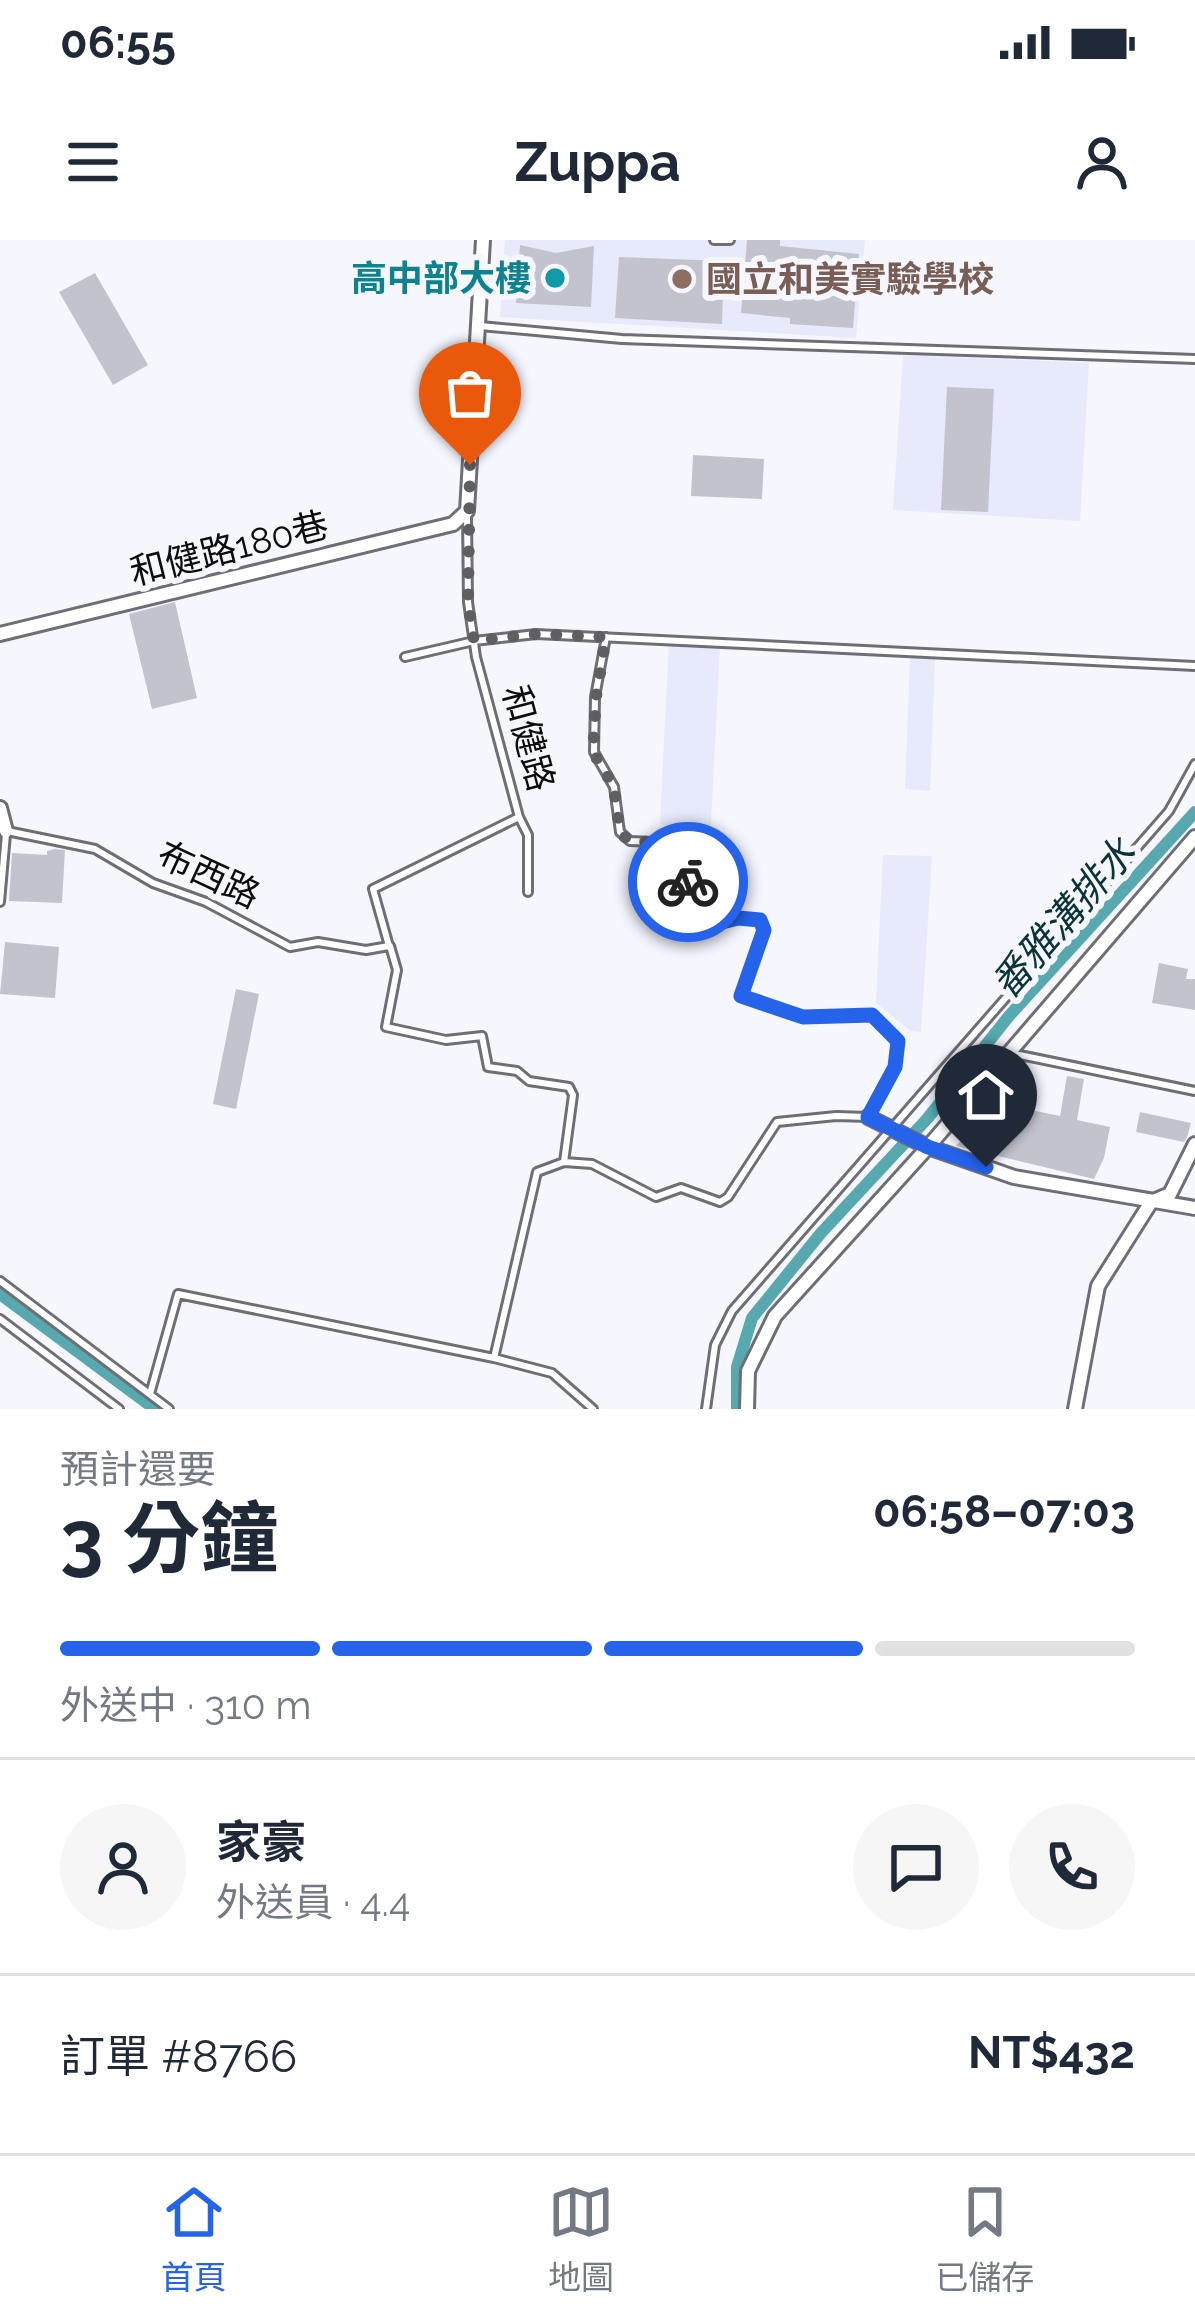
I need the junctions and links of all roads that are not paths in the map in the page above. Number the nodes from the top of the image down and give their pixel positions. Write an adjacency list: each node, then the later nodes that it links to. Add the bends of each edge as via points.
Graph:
1 (484, 240): 4 (street, 和健路)
2 (714, 240): 3 (lane)
3 (730, 240)
4 (477, 326): 5 (lane, via 622,339); 6 (street, 和健路)
5 (1195, 359)
6 (467, 511): 7 (street, 和健路180巷, via 453,524); 9 (lane, 和健路)
7 (0, 634)
8 (606, 637): 9 (lane); 11 (lane); 22 (lane, via 593,752 614,787 620,832 629,841 677,843 683,874 712,917 760,920 764,930 741,996 792,1015 872,1015 886,1025 898,1041 895,1067)
9 (474, 641): 10 (lane); 14 (lane, 和健路)
10 (405, 657)
11 (1195, 666)
12 (1195, 764): 23 (lane, via 1168,811)
13 (0, 808): 15 (street)
14 (519, 817): 17 (lane, 和健路, via 528,835); 19 (lane, via 373,890)
15 (3, 831): 18 (lane); 19 (lane, 布西路, via 94,849 290,947)
16 (1195, 837): 20 (street)
17 (529, 892)
18 (0, 902)
19 (389, 946): 26 (lane, via 397,970 386,1027 446,1040 482,1036 488,1067 569,1087)
20 (1006, 1052): 21 (lane); 25 (street)
21 (1195, 1091)
22 (868, 1117): 23 (street); 26 (lane, via 777,1122 720,1202 681,1188 656,1197 599,1166)
23 (893, 1129): 25 (street); 36 (lane, via 732,1311 715,1345)
24 (1195, 1144): 27 (street, via 1170,1194)
25 (924, 1145): 27 (street, via 1014,1177); 37 (street, via 776,1316 748,1371)
26 (564, 1162): 31 (lane, via 537,1172 531,1187)
27 (1151, 1202): 28 (street); 38 (street, via 1098,1286)
28 (1195, 1208)
29 (0, 1281): 32 (lane)
30 (0, 1319): 33 (lane)
31 (494, 1358): 32 (lane, via 178,1294); 35 (lane, via 551,1373)
32 (150, 1394): 34 (lane)
33 (119, 1409)
34 (169, 1409)
35 (593, 1409)
36 (706, 1409)
37 (748, 1409)
38 (1075, 1409)

